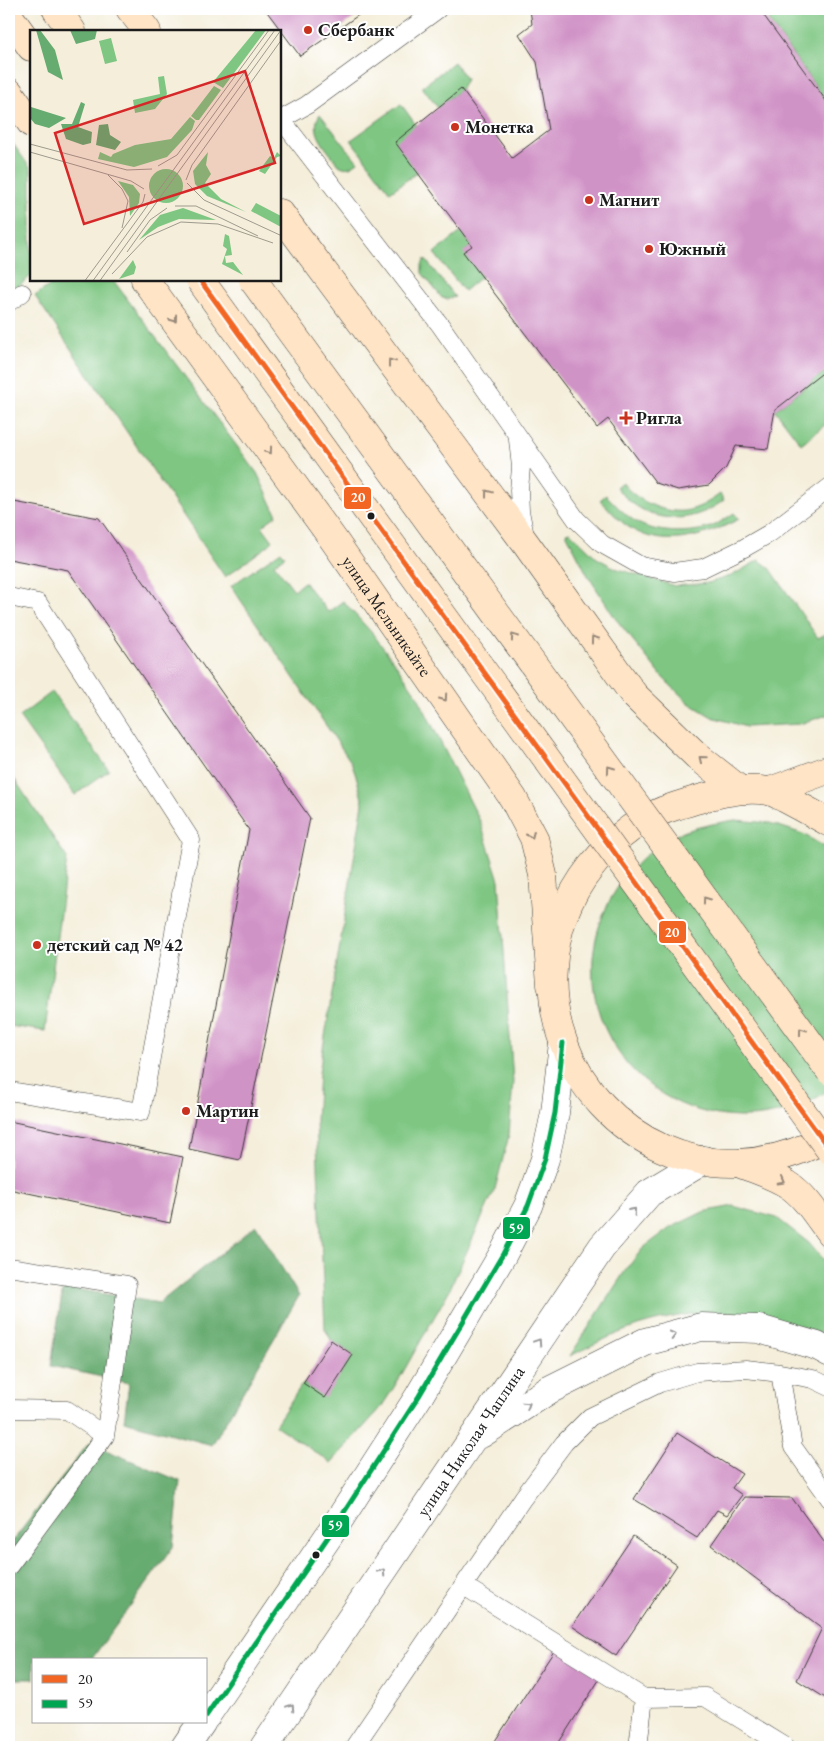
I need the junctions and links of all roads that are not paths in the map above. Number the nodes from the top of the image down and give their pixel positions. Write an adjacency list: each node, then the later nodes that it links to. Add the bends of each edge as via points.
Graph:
1 (56, 9): 5 (main road)
2 (130, 9): 6 (main road)
3 (438, 9): 9 (lane, via 307,105)
4 (9, 16): 7 (main road)
5 (71, 30)
6 (145, 30)
7 (30, 46)
8 (9, 92): 10 (main road)
9 (281, 119): 15 (lane, via 441,326)
10 (30, 122)
11 (281, 213): 17 (main road, one-way to 11)
12 (146, 281): 23 (main road, улица Мельникайте, one-way to 23, via 334,539 513,798 534,838 543,875)
13 (201, 281): 28 (main road, bridge)
14 (255, 281): 25 (main road, one-way to 14, bridge)
15 (518, 437): 16 (lane, via 576,519 602,544 641,566 674,572 704,568 744,548 770,533); 17 (lane, via 520,511)
16 (830, 487)
17 (526, 544): 20 (main road, one-way to 17, via 697,756 634,695)
18 (9, 597): 26 (lane, via 38,603 191,840 141,1112)
19 (830, 769): 21 (main road)
20 (740, 790): 21 (main road); 23 (main road, via 663,810 631,828 603,851 580,880 564,913 554,948)
21 (770, 791): 22 (main road)
22 (830, 824)
23 (552, 985): 24 (main road)
24 (563, 1043): 29 (main road, via 580,1078 603,1108 633,1132 667,1150); 43 (street, via 555,1113 545,1159 528,1206 503,1254 419,1396)
25 (830, 1071)
26 (9, 1091)
27 (830, 1136): 30 (main road, via 806,1149 772,1159)
28 (830, 1150)
29 (704, 1160): 30 (main road); 38 (street, улица Николая Чаплина, one-way to 29, via 602,1247 649,1193)
30 (737, 1163): 31 (main road, one-way to 31, via 788,1185 810,1206)
31 (830, 1233)
32 (9, 1267): 37 (lane, via 126,1286)
33 (830, 1353): 38 (street, one-way to 33, via 549,1390 644,1342 701,1327 759,1330 817,1346)
34 (780, 1373): 35 (lane, via 813,1379); 39 (lane, via 793,1447); 41 (lane, via 746,1369 697,1372 660,1383 590,1417 564,1443)
35 (830, 1387)
36 (9, 1409): 37 (lane, via 66,1410)
37 (106, 1436): 40 (lane)
38 (471, 1440): 46 (street, улица Николая Чаплина, one-way to 38)
39 (830, 1500)
40 (9, 1566)
41 (464, 1586): 42 (lane); 47 (lane)
42 (644, 1698): 48 (lane); 49 (lane, via 705,1697)
43 (208, 1713)
44 (201, 1724): 45 (street)
45 (185, 1747)
46 (264, 1747)
47 (354, 1747)
48 (638, 1747)
49 (786, 1747)

